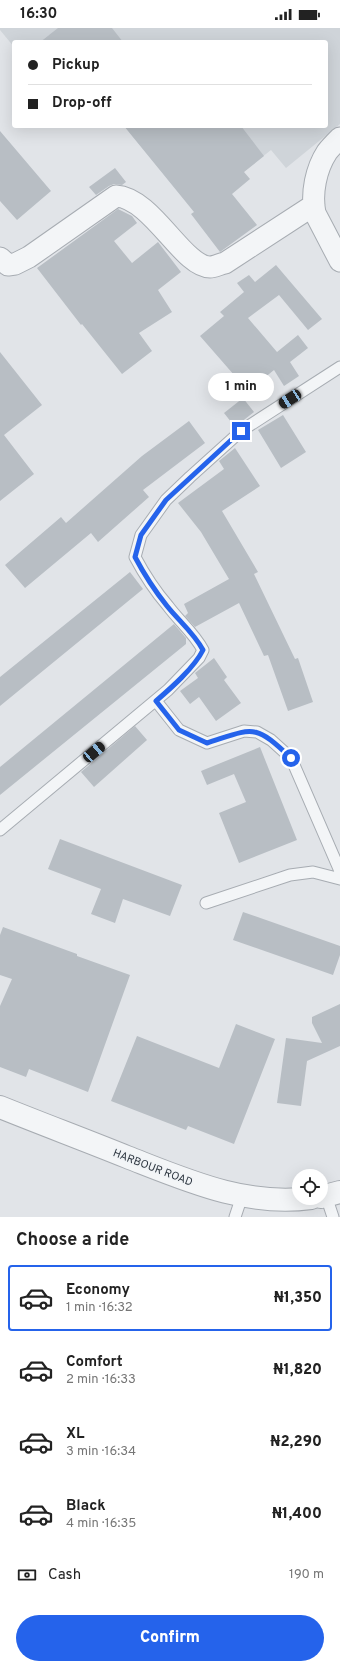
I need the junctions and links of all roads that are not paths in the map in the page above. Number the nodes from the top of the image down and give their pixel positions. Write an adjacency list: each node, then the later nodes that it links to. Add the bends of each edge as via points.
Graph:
1 (340, 138): 2 (street, via 327,152 316,178)
2 (314, 205): 3 (street, via 225,263 209,267 194,260 141,207 124,197 116,196 29,257 8,265); 4 (street)
3 (0, 258)
4 (340, 261)
5 (340, 367): 6 (lane, via 241,431 166,500 141,535 135,557 145,576 203,650 199,658)
6 (156, 701): 7 (lane); 8 (lane, via 179,730 207,743 244,730 257,732 271,740 291,758)
7 (0, 830)
8 (340, 871)
9 (340, 879): 10 (lane, via 313,872 290,875)
10 (206, 903)
11 (0, 1107): 12 (street, HARBOUR ROAD, via 198,1184)
12 (242, 1196): 13 (street, HARBOUR ROAD); 15 (lane)
13 (292, 1200)
14 (328, 1205): 16 (lane)
15 (235, 1217)
16 (333, 1217)

